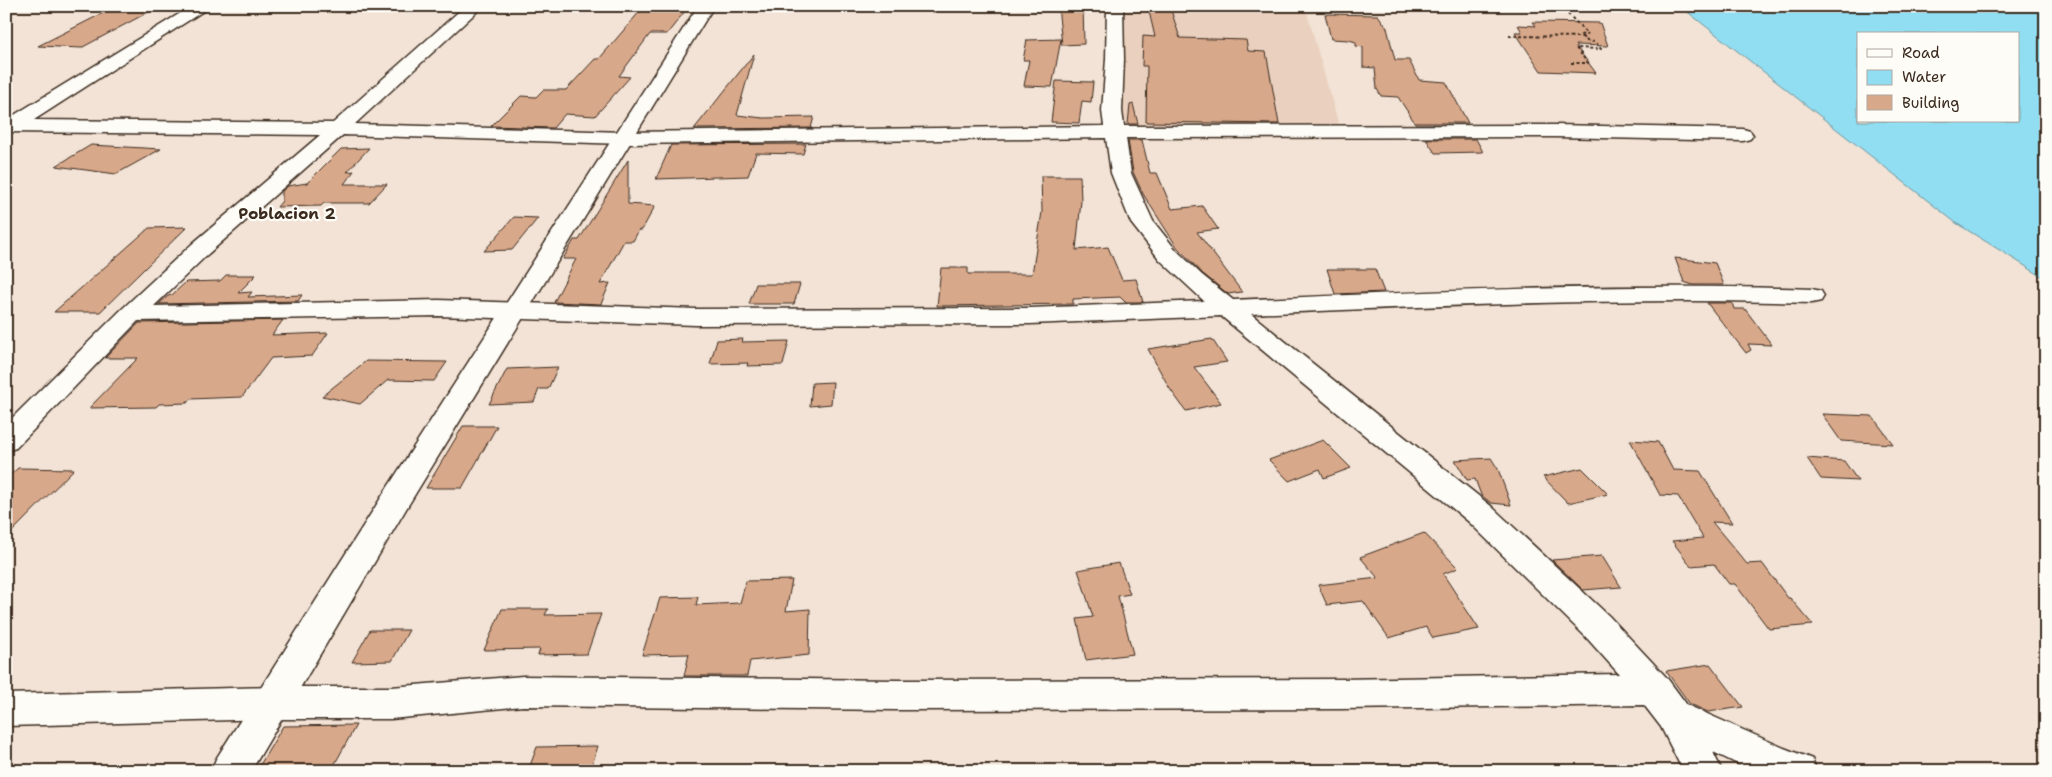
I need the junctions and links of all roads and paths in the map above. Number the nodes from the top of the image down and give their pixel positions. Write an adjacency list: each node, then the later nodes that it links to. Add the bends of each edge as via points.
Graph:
1 (203, 6): 9 (street)
2 (475, 6): 10 (street)
3 (706, 6): 13 (street)
4 (1115, 6): 11 (street, via 1116,60 1112,111)
5 (1554, 6): 7 (path, via 1562,8 1588,34 1580,35)
6 (1509, 36): 7 (path)
7 (1583, 37): 8 (path, via 1601,49 1576,48 1588,63)
8 (1571, 63)
9 (8, 127): 10 (street)
10 (338, 129): 13 (street); 17 (street)
11 (1115, 132): 12 (street, via 1555,131); 13 (street); 15 (street, via 1121,173 1142,223 1168,255)
12 (1743, 135)
13 (624, 138): 16 (street)
14 (1812, 296): 15 (street, via 1469,296)
15 (1228, 309): 16 (street, via 898,317 696,317); 19 (street, via 1480,514 1597,626)
16 (513, 312): 17 (street, via 439,308); 20 (street)
17 (131, 314): 18 (street)
18 (6, 441)
19 (1664, 702): 20 (street, via 1331,694 523,691 391,703); 23 (street); 24 (street, via 1771,761)
20 (272, 703): 21 (street); 22 (street)
21 (6, 710)
22 (230, 771)
23 (1703, 771)
24 (1798, 771)

